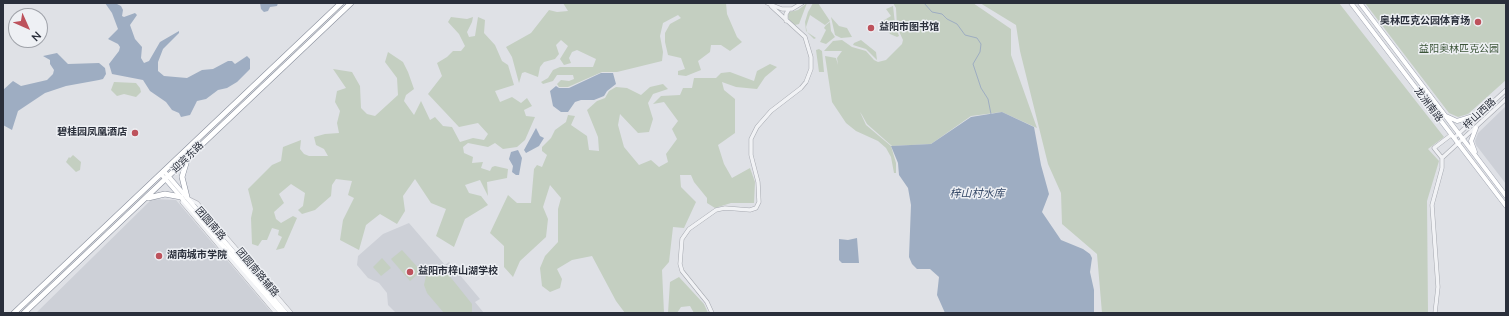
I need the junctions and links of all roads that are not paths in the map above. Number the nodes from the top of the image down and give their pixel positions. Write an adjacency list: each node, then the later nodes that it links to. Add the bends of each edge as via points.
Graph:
1 (341, 3): 22 (highway, 迎宾东路)
2 (351, 3): 19 (highway, 迎宾东路)
3 (767, 3): 7 (street)
4 (802, 3): 8 (street)
5 (1350, 3): 16 (main road, 龙洲南路)
6 (1360, 3): 12 (main road, 龙洲南路)
7 (771, 6): 8 (street); 9 (street)
8 (789, 9): 9 (street)
9 (786, 21): 34 (street, via 805,37 811,57 811,69 801,88 771,111 757,127 752,139 751,155 758,182 759,202 756,208 750,210 716,210 689,230 682,239 682,271 707,302)
10 (1506, 90): 13 (street, 梓山西路)
11 (1506, 99): 14 (street, 梓山西路)
12 (1444, 114): 13 (main road, via 1457,121); 15 (main road, 龙洲南路)
13 (1480, 114): 15 (street, 梓山西路)
14 (1476, 128): 17 (street, 梓山西路); 21 (main road, via 1471,141)
15 (1459, 134): 16 (street, 梓山西路); 17 (main road, 龙洲南路)
16 (1453, 136): 18 (main road, 龙洲南路); 20 (street, 梓山西路, via 1434,148)
17 (1463, 140): 18 (street, 梓山西路); 21 (main road, 龙洲南路)
18 (1458, 144): 20 (street, 梓山西路); 27 (main road, 龙洲南路)
19 (188, 158): 23 (highway, 迎宾东路); 25 (highway, via 182,177)
20 (1442, 158): 35 (street, via 1442,168 1432,205 1438,287)
21 (1480, 162): 24 (main road, 龙洲南路)
22 (162, 172): 23 (main road, 团圆南路); 28 (highway, 迎宾东路)
23 (167, 178): 25 (main road, 团圆南路); 26 (highway, 迎宾东路)
24 (1506, 196)
25 (185, 198): 26 (highway, via 165,194); 30 (street, 团圆南路辅路, via 182,202); 31 (main road, 团圆南路); 32 (main road, 团圆南路); 33 (street, 团圆南路辅路, via 197,203)
26 (145, 199): 29 (highway, 迎宾东路)
27 (1506, 206)
28 (14, 313)
29 (24, 313)
30 (276, 313)
31 (281, 313)
32 (286, 313)
33 (292, 313)
34 (712, 313)
35 (1435, 313)

